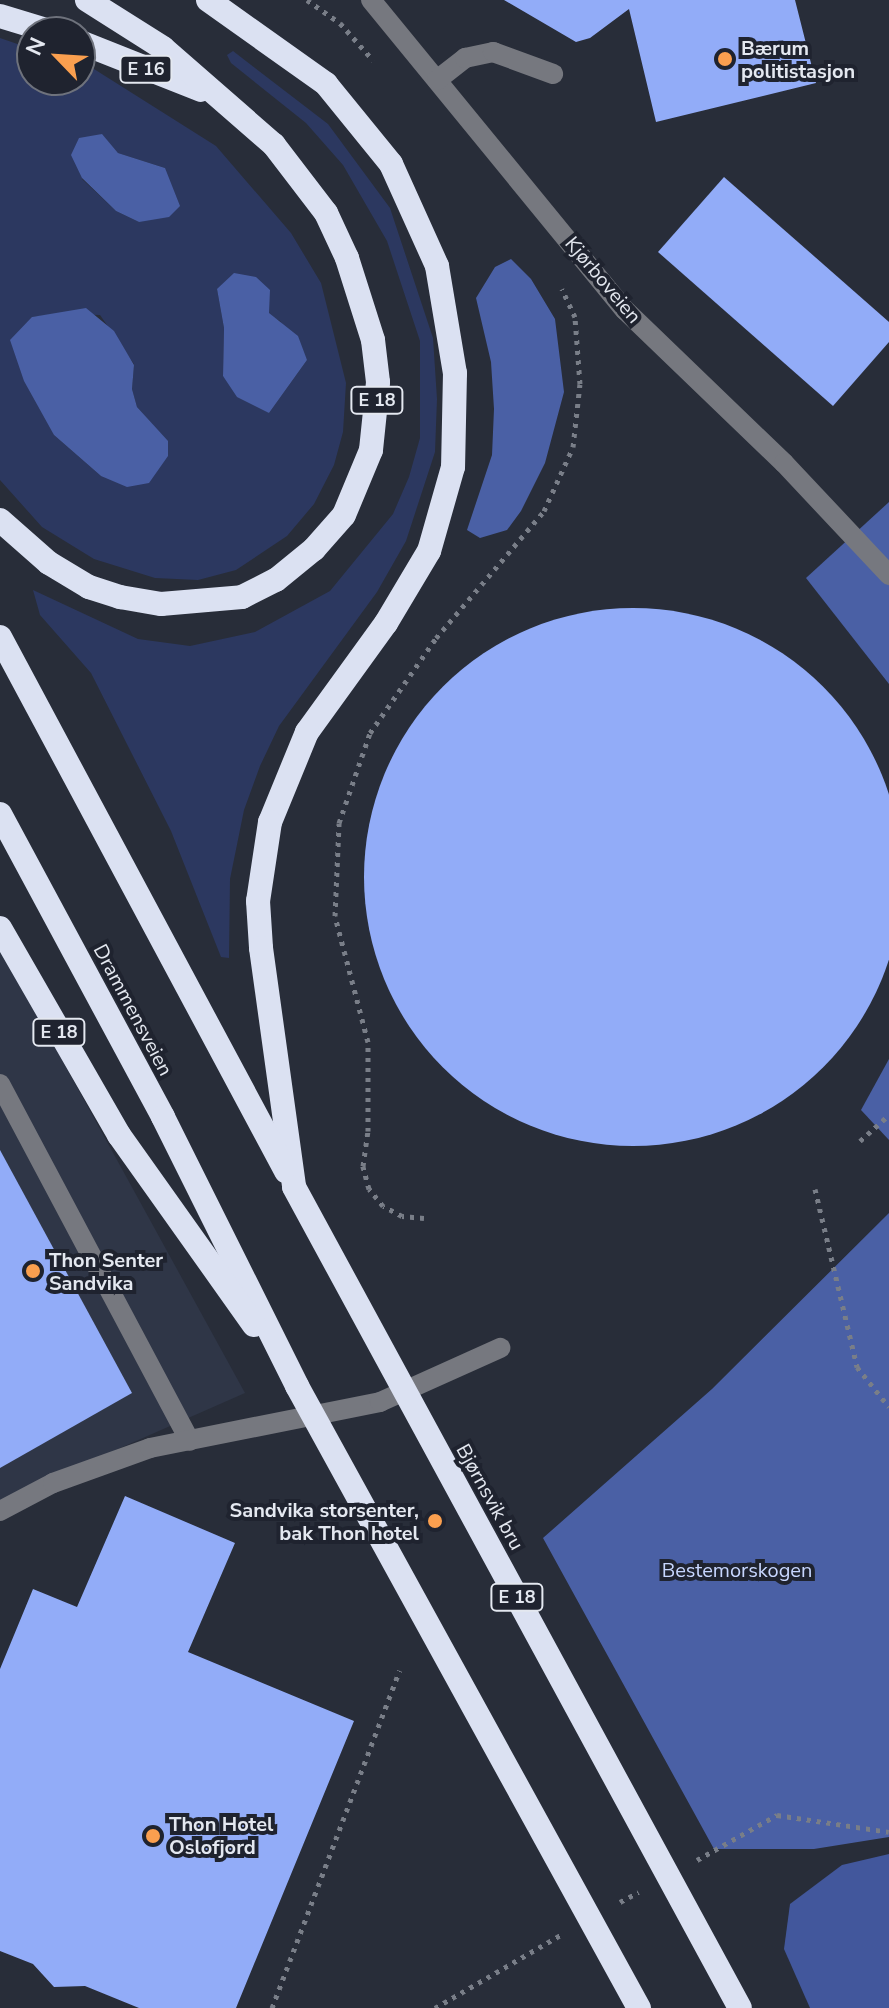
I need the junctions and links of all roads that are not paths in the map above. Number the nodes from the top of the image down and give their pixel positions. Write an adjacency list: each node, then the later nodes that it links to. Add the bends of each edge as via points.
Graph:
1 (87, 0): 7 (highway, E 18, via 163,48)
2 (208, 0): 14 (highway, E 18, via 326,84 391,164 437,266 455,373 453,467 429,551 386,623 307,732 270,822 258,901)
3 (371, 0): 6 (street, Kjørboveien)
4 (96, 48): 7 (highway, E 16)
5 (553, 74): 6 (street, via 493,52 465,58)
6 (437, 80): 9 (street, Kjørboveien, via 625,310 784,463)
7 (212, 94): 8 (highway, E 18, via 274,145 302,178 347,258 373,340 378,382 371,450 360,483 344,515 276,580 242,597 198,604 161,604 89,587 49,563)
8 (0, 520)
9 (889, 575)
10 (0, 637): 14 (highway, Bjørnsvik bru / E 18)
11 (0, 814): 16 (highway, Drammensveien / E 18)
12 (0, 928): 16 (highway, E 18, via 119,1135)
13 (0, 1084): 17 (street)
14 (294, 1187): 20 (highway, Bjørnsvik bru / E 18, bridge)
15 (500, 1348): 17 (street, bridge, via 380,1402)
16 (297, 1386): 19 (highway, E 18, bridge)
17 (190, 1441): 18 (street, via 113,1459)
18 (0, 1511)
19 (639, 2008)
20 (740, 2008)

